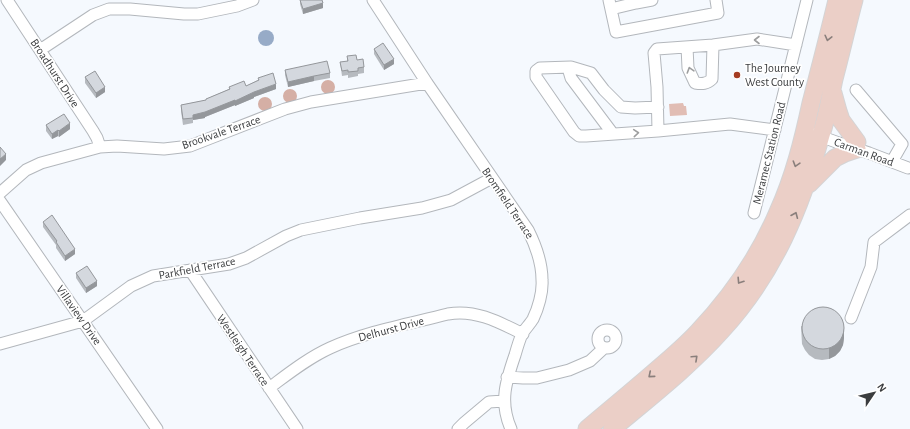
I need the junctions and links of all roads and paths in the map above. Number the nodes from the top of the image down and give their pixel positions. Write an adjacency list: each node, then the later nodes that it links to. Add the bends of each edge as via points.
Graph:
1 (7, 0): 14 (street, Broadhurst Drive)
2 (253, 0): 14 (street, via 198,14 109,9 93,15)
3 (373, 0): 16 (street, Bromfield Terrace)
4 (652, 0): 9 (street)
5 (716, 0): 10 (street, via 718,13 616,32)
6 (807, 0): 12 (street, Meramec Station Road)
7 (837, 0): 22 (highway, one-way to 22)
8 (854, 0): 17 (highway)
9 (636, 2): 10 (street)
10 (610, 4)
11 (713, 45): 12 (street, one-way to 11, via 757,39); 13 (street); 13 (street, one-way to 13, via 712,79 709,83 701,84 695,83 688,68)
12 (796, 45): 20 (street, Meramec Station Road)
13 (687, 47): 19 (street, via 657,49 654,53)
14 (40, 50): 26 (street, Broadhurst Drive, via 93,131)
15 (568, 68): 19 (street, via 591,73 621,107); 23 (street, via 571,78); 23 (street, via 540,68 536,71 536,77 579,136)
16 (426, 83): 26 (street, Brookvale Terrace, via 311,102 285,109 190,146 164,149 117,146); 29 (street, Bromfield Terrace)
17 (832, 88): 24 (highway); 25 (highway, via 841,120)
18 (856, 90): 27 (street, via 902,144)
19 (658, 107): 21 (street)
20 (775, 130): 21 (street, via 730,124); 33 (street, Meramec Station Road)
21 (658, 131): 23 (street, one-way to 21)
22 (805, 131): 24 (street, Carman Road); 48 (highway, one-way to 48, via 778,212 752,263 735,288 698,333)
23 (613, 134)
24 (821, 136): 25 (street, Carman Road, via 841,138); 30 (highway)
25 (857, 146): 27 (street, Carman Road, via 871,147); 28 (street, Carman Road); 30 (highway, via 835,158)
26 (100, 148): 31 (street, Brookvale Terrace, via 41,163 26,170)
27 (894, 158): 28 (street, Carman Road)
28 (909, 168)
29 (492, 178): 35 (street, Parkfield Terrace, via 451,200 422,208 301,230 246,258 229,264); 38 (street, Bromfield Terrace, via 528,230 541,263 540,297 533,318)
30 (806, 187): 49 (highway, one-way to 30, via 704,350 742,307 774,259)
31 (0, 192)
32 (0, 201): 37 (street, Villaview Drive)
33 (754, 213)
34 (910, 216): 36 (street, via 874,242 871,268)
35 (190, 270): 37 (street, Parkfield Terrace, via 153,276 131,286); 42 (street, Westleigh Terrace)
36 (851, 318)
37 (83, 321): 39 (street, Parkfield Terrace); 44 (street, Villaview Drive)
38 (523, 334): 41 (street, Bromfield Terrace); 42 (street, Delhurst Drive, via 481,315 448,314 356,338 330,348 317,354)
39 (0, 344)
40 (604, 348): 41 (street, via 590,361 569,370 537,378)
41 (507, 377): 43 (street, Bromfield Terrace)
42 (269, 388): 45 (street, Westleigh Terrace)
43 (504, 401): 46 (street, via 489,402); 47 (street, Bromfield Terrace)
44 (157, 429)
45 (297, 429)
46 (458, 429)
47 (511, 429)
48 (587, 429)
49 (612, 429)

